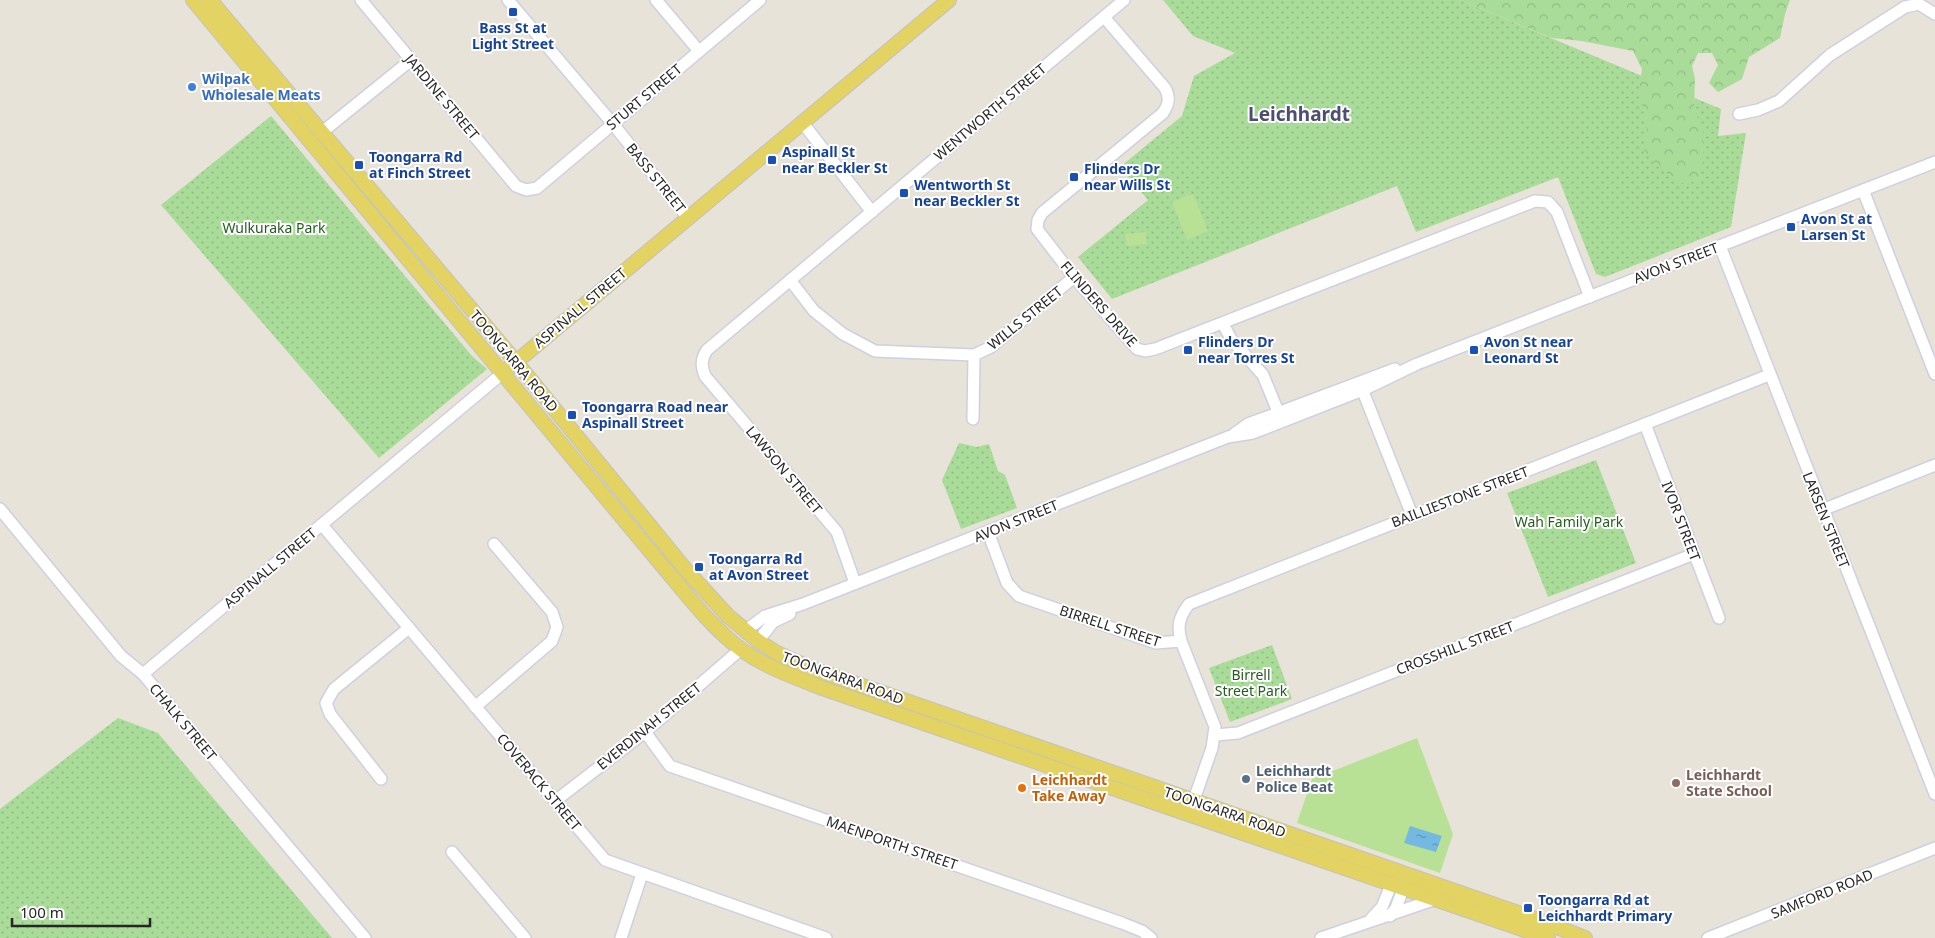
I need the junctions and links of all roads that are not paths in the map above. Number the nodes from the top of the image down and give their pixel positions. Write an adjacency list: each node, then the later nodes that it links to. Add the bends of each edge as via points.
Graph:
1 (193, 0): 30 (main road, TOONGARRA ROAD)
2 (210, 0): 16 (main road, TOONGARRA ROAD)
3 (361, 0): 12 (street, JARDINE STREET)
4 (508, 0): 15 (street, BASS STREET)
5 (656, 0): 11 (street)
6 (760, 0): 11 (street, STURT STREET)
7 (949, 0): 14 (main road, ASPINALL STREET)
8 (1124, 0): 10 (street, WENTWORTH STREET)
9 (1935, 14): 13 (street, via 1919,4 1905,7 1830,55 1780,101)
10 (1104, 17): 20 (street, WENTWORTH STREET); 23 (street, FLINDERS DRIVE, via 1165,88 1169,102 1163,113 1040,216 1038,233)
11 (699, 51): 15 (street, STURT STREET)
12 (411, 60): 16 (street); 18 (street, JARDINE STREET, via 516,186)
13 (1739, 114)
14 (802, 122): 20 (street); 21 (main road, ASPINALL STREET)
15 (613, 124): 18 (street, STURT STREET, via 537,188); 21 (street, BASS STREET)
16 (321, 133): 28 (main road, TOONGARRA ROAD)
17 (1935, 162): 19 (street, AVON STREET)
18 (526, 190)
19 (1863, 190): 22 (street, AVON STREET); 32 (street)
20 (872, 212): 24 (street, WENTWORTH STREET)
21 (688, 218): 28 (main road, ASPINALL STREET)
22 (1720, 246): 25 (street, AVON STREET); 31 (street, LARSEN STREET)
23 (1074, 277): 26 (street, FLINDERS DRIVE, via 1131,343 1141,350 1150,351); 27 (street, WILLS STREET, via 991,347)
24 (790, 280): 27 (street, WILLS STREET, via 814,311 843,334 875,351); 29 (street, WENTWORTH STREET, via 707,350)
25 (1590, 297): 26 (street, FLINDERS DRIVE, via 1558,212 1548,202 1535,200); 33 (street, AVON STREET, via 1417,364 1382,372)
26 (1223, 324): 34 (street, via 1263,374)
27 (974, 355): 35 (street)
28 (516, 362): 30 (main road, ASPINALL STREET); 49 (main road, TOONGARRA ROAD, via 686,570)
29 (702, 363): 45 (street, LAWSON STREET, via 705,376 837,532)
30 (504, 372): 41 (street, ASPINALL STREET); 52 (main road, TOONGARRA ROAD, via 684,591)
31 (1769, 374): 36 (street, BAILLIESTONE STREET); 39 (street, LARSEN STREET)
32 (1935, 374)
33 (1361, 386): 34 (street, AVON STREET); 40 (street)
34 (1280, 417): 42 (street, AVON STREET, via 1248,424 1228,437)
35 (973, 419)
36 (1645, 424): 40 (street, BAILLIESTONE STREET); 44 (street, IVOR STREET)
37 (1935, 465): 39 (street)
38 (0, 508): 53 (street, CHALK STREET, via 121,656)
39 (1822, 510): 58 (street, LARSEN STREET)
40 (1412, 515): 51 (street, BAILLIESTONE STREET, via 1189,604 1177,628)
41 (322, 525): 48 (street, COVERACK STREET); 53 (street, ASPINALL STREET)
42 (988, 532): 45 (street, AVON STREET); 51 (street, BIRRELL STREET, via 1007,584 1020,596 1156,643)
43 (494, 544): 54 (street, via 552,612 557,626 552,642)
44 (1694, 554): 47 (street, IVOR STREET); 56 (street, CROSSHILL STREET, via 1238,733)
45 (855, 584): 46 (street, AVON STREET)
46 (804, 604): 49 (street, AVON STREET, via 765,616); 50 (street, AVON STREET, via 773,622)
47 (1719, 618)
48 (409, 628): 54 (street, COVERACK STREET); 57 (street, via 334,688 326,703 330,714)
49 (745, 631): 50 (main road, TOONGARRA ROAD); 52 (main road)
50 (758, 642): 52 (main road); 60 (main road, TOONGARRA ROAD, via 808,667)
51 (1181, 642): 56 (street, BIRRELL STREET)
52 (741, 649): 55 (street, EVERDINAH STREET); 60 (main road, TOONGARRA ROAD, via 770,667 822,688)
53 (143, 674): 69 (street, CHALK STREET)
54 (475, 707): 59 (street, COVERACK STREET)
55 (645, 732): 59 (street, EVERDINAH STREET); 73 (street, MAENPORTH STREET, via 670,766 1122,923)
56 (1216, 735): 60 (street)
57 (381, 779)
58 (1935, 794)
59 (555, 801): 63 (street, COVERACK STREET, via 604,860)
60 (1192, 808): 64 (main road, TOONGARRA ROAD); 65 (main road, TOONGARRA ROAD)
61 (1935, 848): 77 (street, SAMFORD ROAD)
62 (452, 852): 70 (street)
63 (642, 874): 71 (street); 72 (street, COVERACK STREET)
64 (1403, 874): 65 (main road); 76 (main road, TOONGARRA ROAD)
65 (1397, 887): 66 (main road, TOONGARRA ROAD); 67 (street, via 1396,908); 68 (street)
66 (1436, 898): 67 (street); 75 (main road, TOONGARRA ROAD)
67 (1390, 916): 68 (street)
68 (1372, 920): 74 (street)
69 (365, 938)
70 (525, 938)
71 (621, 938)
72 (826, 938)
73 (1151, 938)
74 (1321, 938)
75 (1548, 938)
76 (1585, 938)
77 (1708, 938)

